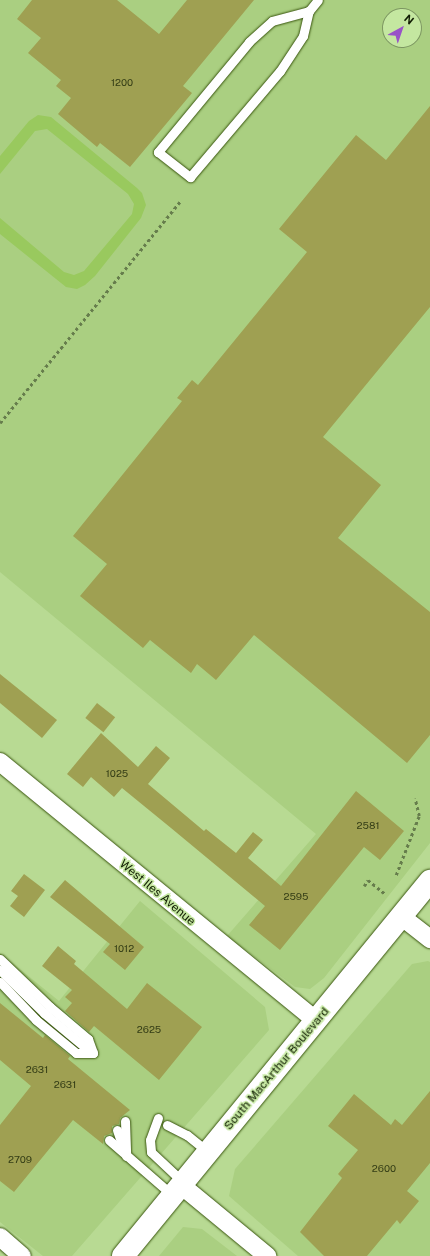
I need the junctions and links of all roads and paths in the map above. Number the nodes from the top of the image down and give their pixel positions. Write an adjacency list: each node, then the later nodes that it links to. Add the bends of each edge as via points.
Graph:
1 (318, 0): 2 (lane)
2 (309, 11): 2 (lane, via 272,21 249,42 158,152 190,177 280,71 303,36)
3 (181, 200): 4 (path)
4 (0, 423)
5 (0, 762): 16 (street, West Iles Avenue)
6 (415, 798): 7 (path, via 418,816)
7 (396, 875)
8 (430, 881): 11 (main road, South MacArthur Boulevard)
9 (364, 886): 10 (path, via 368,880)
10 (385, 894)
11 (402, 916): 12 (street); 16 (main road, South MacArthur Boulevard)
12 (430, 939)
13 (0, 959): 17 (lane, via 88,1039)
14 (0, 970): 17 (lane, via 44,1013)
15 (0, 982): 17 (lane, via 36,1020 76,1053)
16 (316, 1021): 23 (main road, South MacArthur Boulevard)
17 (93, 1054)
18 (158, 1118): 25 (lane, via 150,1140 151,1152)
19 (125, 1121): 24 (lane)
20 (167, 1125): 23 (lane, via 188,1135)
21 (117, 1130): 24 (lane)
22 (109, 1140): 24 (lane)
23 (208, 1152): 25 (main road, South MacArthur Boulevard)
24 (126, 1156): 25 (lane)
25 (179, 1187): 28 (main road, South MacArthur Boulevard); 29 (street)
26 (0, 1238): 27 (street)
27 (22, 1256)
28 (123, 1256)
29 (267, 1256)

